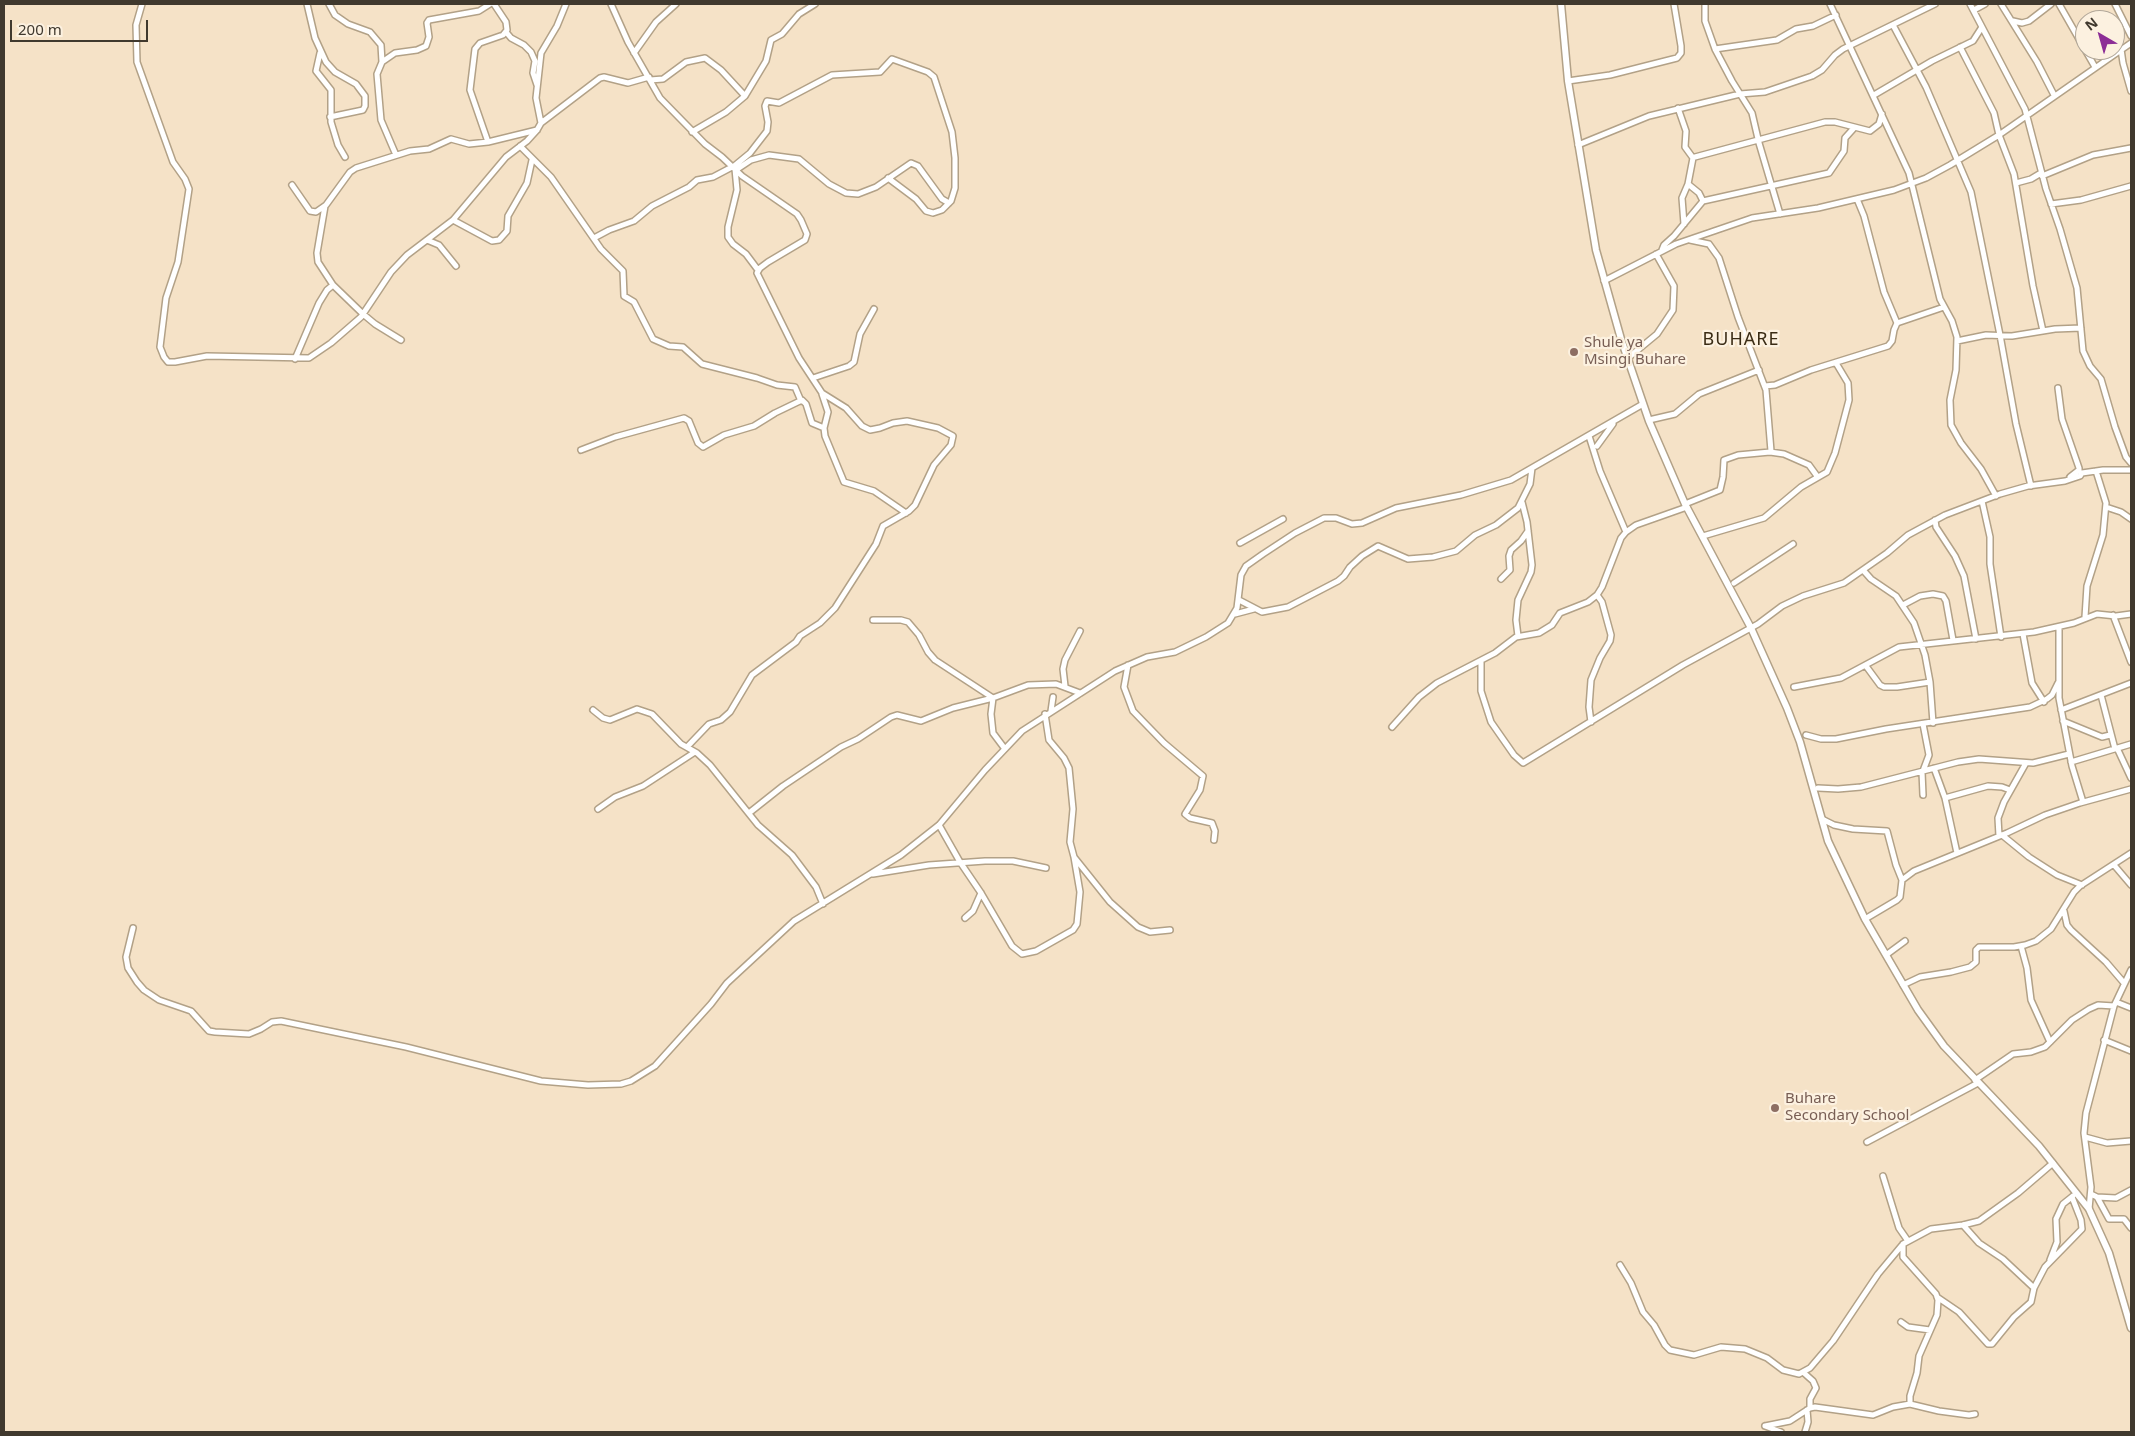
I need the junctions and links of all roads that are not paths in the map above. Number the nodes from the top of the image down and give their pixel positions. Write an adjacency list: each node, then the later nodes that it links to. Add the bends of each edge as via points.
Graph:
1 (142, 4): 101 (street, via 136,25 137,62 172,162 189,189 178,262 166,298 161,352 168,362 208,356)
2 (307, 4): 31 (street)
3 (329, 4): 35 (street, via 342,21 377,38)
4 (490, 4): 35 (street, via 475,12 429,20 426,46 395,53)
5 (494, 4): 26 (street, via 506,22)
6 (566, 4): 40 (street, via 542,53)
7 (611, 4): 32 (street)
8 (676, 4): 32 (street, via 656,22)
9 (815, 4): 45 (street, via 771,40 766,62)
10 (1561, 4): 39 (main road)
11 (1674, 4): 39 (street, via 1681,46 1678,58 1610,75)
12 (1704, 4): 30 (street, via 1705,21)
13 (1830, 4): 22 (street)
14 (1936, 4): 24 (street)
15 (1970, 4): 21 (street)
16 (1985, 4): 21 (street)
17 (2001, 4): 23 (street)
18 (2051, 4): 23 (street, via 2029,21)
19 (2059, 4): 36 (street)
20 (2115, 4): 27 (street)
21 (1974, 10): 25 (street)
22 (1836, 15): 28 (street); 30 (street, via 1813,26 1796,29 1777,40)
23 (2012, 21): 44 (street)
24 (1893, 25): 28 (street); 37 (street)
25 (1982, 27): 29 (street, via 1973,40); 48 (street, via 2011,78)
26 (506, 32): 40 (street, via 531,52 535,61 533,77); 56 (street, via 480,43 474,54 470,92)
27 (2131, 36)
28 (1852, 46): 42 (street, via 1840,51 1812,76 1765,92); 43 (street)
29 (1960, 47): 37 (street); 54 (street, via 1994,113)
30 (1715, 49): 42 (street)
31 (321, 52): 49 (street, via 316,71 331,90); 49 (street, via 330,68 356,84 366,96 363,110)
32 (634, 53): 38 (street)
33 (2106, 60): 36 (street)
34 (2123, 60): 41 (street)
35 (382, 62): 60 (street, via 377,74 381,120)
36 (2095, 67): 44 (street)
37 (1916, 71): 43 (street); 64 (street)
38 (650, 78): 45 (street, via 663,79 686,62 705,58 722,70); 50 (street, via 628,83 600,78); 53 (street, via 660,98)
39 (1568, 81): 57 (main road)
40 (538, 86): 50 (street, via 536,98)
41 (2131, 91)
42 (1740, 94): 46 (street); 55 (street, via 1750,108)
43 (1874, 95): 47 (street)
44 (2054, 95): 48 (street)
45 (745, 96): 53 (street, via 726,112)
46 (1678, 108): 57 (street, via 1649,116); 62 (street, via 1686,131 1685,147)
47 (1882, 112): 51 (street, via 1879,124 1872,130); 70 (street)
48 (2026, 115): 54 (street); 66 (street)
49 (330, 117): 61 (street)
50 (541, 123): 52 (street)
51 (1854, 128): 55 (street, via 1826,122); 73 (street, via 1845,138 1844,150 1831,172)
52 (537, 130): 56 (street); 58 (street)
53 (692, 132): 65 (street)
54 (1999, 135): 64 (street); 68 (street)
55 (1758, 139): 62 (street); 73 (street)
56 (488, 142): 60 (street, via 468,144 451,139)
57 (1578, 145): 89 (main road)
58 (520, 146): 63 (street); 80 (street, via 506,156)
59 (2131, 148): 66 (street, via 2093,155)
60 (396, 155): 78 (street, via 352,170)
61 (345, 156)
62 (1692, 158): 69 (street)
63 (532, 160): 80 (street, via 527,183 508,216 507,231 499,240 492,241); 82 (street, via 550,177)
64 (1958, 160): 70 (street); 97 (street, via 1973,201)
65 (734, 168): 67 (street, via 769,154 799,159 829,184 851,194 876,187); 76 (street, via 763,138 768,126 764,106 767,101 780,102 832,75 880,72 893,59 934,77 952,132 955,188); 82 (street, via 697,180 652,206 634,221); 88 (street, via 737,190 728,237); 88 (street, via 796,214 807,234 803,242)
66 (2042, 174): 68 (street); 77 (street)
67 (888, 178): 76 (street, via 916,199 926,211 937,213); 76 (street, via 907,164 915,164 942,199)
68 (2016, 183): 96 (street)
69 (1688, 184): 75 (street); 81 (street, via 1682,198)
70 (1912, 184): 74 (street); 91 (street)
71 (292, 185): 78 (street, via 311,212)
72 (2131, 186): 77 (street)
73 (1772, 187): 75 (street); 79 (street)
74 (1857, 198): 79 (street); 94 (street, via 1884,292)
75 (1703, 201): 81 (street)
76 (949, 203)
77 (2051, 204): 95 (street, via 2077,288)
78 (325, 206): 90 (street, via 317,258)
79 (1780, 214): 84 (street, via 1759,216)
80 (453, 220): 83 (street)
81 (1684, 224): 85 (street)
82 (594, 238): 108 (street, via 606,255 624,271 624,296 634,302 654,340 683,347 702,364 795,388)
83 (426, 240): 87 (street, via 439,245); 93 (street, via 412,249 391,272)
84 (1688, 240): 85 (street); 103 (street, via 1704,242 1717,253)
85 (1662, 250): 86 (street)
86 (1656, 254): 89 (street); 100 (street, via 1674,286 1673,310 1657,334)
87 (456, 266)
88 (758, 270): 104 (street, via 758,276 799,358)
89 (1604, 281): 100 (main road)
90 (333, 285): 93 (street); 101 (street, via 319,303)
91 (1944, 307): 94 (street); 99 (street, via 1952,320)
92 (874, 309): 104 (street, via 860,334 854,362)
93 (363, 314): 98 (street); 101 (street, via 320,351 309,358)
94 (1897, 323): 102 (street, via 1888,346)
95 (2081, 328): 96 (street); 117 (street, via 2083,351 2100,379)
96 (2043, 331): 97 (street)
97 (2000, 335): 99 (street); 123 (street)
98 (401, 340)
99 (1957, 341): 124 (street, via 1950,400 1951,424)
100 (1628, 358): 109 (main road)
101 (295, 359)
102 (1836, 363): 105 (street); 121 (street, via 1848,383 1849,400 1831,464 1826,472)
103 (1759, 370): 105 (street); 111 (street, via 1698,394 1675,414)
104 (813, 378): 107 (street)
105 (1765, 386): 116 (street)
106 (2058, 388): 122 (street, via 2062,419 2079,468)
107 (822, 393): 112 (street, via 828,412); 129 (street, via 846,408 870,430 907,421 938,428 952,435 950,448 934,465 917,501)
108 (801, 401): 112 (street, via 806,404 812,423); 115 (street, via 754,426 724,435 703,447 698,443 689,421 684,418)
109 (1643, 404): 110 (street); 111 (main road)
110 (1616, 420): 113 (street); 114 (street)
111 (1649, 420): 127 (main road)
112 (824, 428): 129 (street, via 844,482 874,491)
113 (1589, 436): 118 (street); 134 (street)
114 (1597, 446)
115 (581, 450)
116 (1771, 452): 121 (street, via 1806,463); 127 (street, via 1727,458 1722,463 1720,490)
117 (2131, 464)
118 (1532, 468): 126 (street, via 1530,484); 142 (street, via 1496,485 1396,508 1362,523 1324,518 1294,533 1246,566 1241,575)
119 (2131, 470): 120 (street)
120 (2096, 471): 122 (street); 128 (street)
121 (1817, 476): 135 (street, via 1764,518)
122 (2065, 481): 123 (street)
123 (2031, 486): 124 (street)
124 (1996, 496): 125 (street)
125 (1982, 501): 132 (street); 155 (street, via 1990,537 1990,564)
126 (1522, 502): 133 (street); 144 (street, via 1506,519 1456,551 1408,559 1382,548 1373,548 1344,576 1311,597 1275,611)
127 (1686, 505): 134 (street); 135 (main road)
128 (2106, 507): 131 (street); 148 (street, via 2103,535 2086,586)
129 (906, 513): 185 (street, via 883,526 876,544 832,611 752,676 730,712 709,724)
130 (1284, 519): 136 (street)
131 (2131, 519)
132 (1935, 520): 138 (street); 156 (street, via 1964,576)
133 (1528, 531): 139 (street, via 1511,550 1510,570); 154 (street, via 1532,565 1518,600)
134 (1626, 532): 141 (street, via 1620,538)
135 (1703, 536): 151 (main road)
136 (1240, 543)
137 (1793, 544): 140 (street)
138 (1863, 570): 143 (street, via 1875,583 1891,591); 151 (street, via 1844,583 1793,600)
139 (1502, 579)
140 (1734, 584)
141 (1597, 594): 154 (street, via 1582,605 1560,613 1548,628 1539,633); 178 (street, via 1611,635 1591,680)
142 (1239, 600): 144 (street); 145 (street)
143 (1903, 605): 157 (street, via 1920,596 1943,596); 158 (street, via 1914,623)
144 (1254, 609): 145 (street)
145 (1235, 614): 161 (street, via 1216,631 1182,649)
146 (2131, 614): 147 (street)
147 (2113, 615): 148 (street); 160 (street)
148 (2085, 617): 150 (street)
149 (873, 620): 171 (street, via 908,622 935,660)
150 (2059, 627): 153 (street); 164 (street)
151 (1751, 628): 178 (street, via 1683,665); 205 (main road, via 1798,737)
152 (1080, 631): 166 (street, via 1065,660)
153 (2023, 634): 155 (street); 172 (street, via 2032,683)
154 (1518, 636): 159 (street)
155 (2001, 637): 156 (street)
156 (1976, 639): 157 (street)
157 (1953, 640): 158 (street)
158 (1920, 644): 162 (street, via 1899,647); 163 (street)
159 (1481, 661): 178 (street, via 1481,691 1491,722 1521,762 1525,763); 181 (street, via 1427,690)
160 (2131, 662)
161 (1128, 665): 168 (street); 208 (street, via 1124,687 1134,711 1164,743 1203,776 1200,790 1185,814 1212,823)
162 (1866, 666): 163 (street, via 1884,687); 167 (street, via 1841,678)
163 (1930, 682): 179 (street)
164 (2058, 683): 172 (street); 174 (street)
165 (2131, 683): 169 (street)
166 (1064, 686): 168 (street); 171 (street, via 1048,683 1028,685)
167 (1794, 687)
168 (1080, 693): 175 (street)
169 (2101, 695): 174 (street); 183 (street)
170 (1053, 696): 175 (street)
171 (993, 698): 186 (street, via 993,733); 204 (street, via 953,708 921,721 897,715 885,720 783,786)
172 (2044, 702): 179 (street)
173 (593, 710): 185 (street, via 610,720 633,710 644,710)
174 (2061, 710): 177 (street)
175 (1051, 711): 176 (street)
176 (1045, 714): 186 (street); 211 (street, via 1049,740 1069,768 1073,809 1070,842)
177 (2063, 721): 183 (street, via 2102,737); 189 (street)
178 (1591, 722)
179 (1933, 723): 180 (street)
180 (1923, 724): 182 (street, via 1836,739); 190 (street)
181 (1392, 727)
182 (1806, 735)
183 (2110, 735): 187 (street)
184 (2131, 744): 187 (street)
185 (687, 747): 188 (street)
186 (1005, 749): 206 (street)
187 (2116, 749): 191 (street); 195 (street)
188 (695, 752): 203 (street, via 643,786 615,797); 204 (street, via 720,776)
189 (2070, 754): 191 (street); 192 (street)
190 (1929, 755): 193 (street); 194 (street)
191 (2071, 762): 202 (street)
192 (2026, 763): 193 (street, via 1979,759); 197 (street)
193 (1935, 768): 194 (street); 201 (street)
194 (1922, 772): 196 (street, via 1861,787); 199 (street)
195 (2131, 778)
196 (1818, 788)
197 (2010, 790): 201 (street, via 1988,786); 207 (street, via 1998,818)
198 (2130, 790): 200 (street); 202 (street)
199 (1924, 795)
200 (2131, 796)
201 (1945, 798): 209 (street)
202 (2083, 802): 207 (street, via 2039,817)
203 (598, 809)
204 (748, 813): 220 (street, via 792,855 816,887)
205 (1822, 819): 216 (street, via 1853,829 1887,831); 223 (main road, via 1828,841)
206 (938, 826): 212 (street); 215 (street, via 901,855)
207 (2000, 836): 209 (street); 217 (street, via 2057,874)
208 (1214, 840)
209 (1957, 853): 216 (street, via 1914,871)
210 (2131, 854): 213 (street)
211 (1074, 857): 219 (street, via 1080,892 1077,924 1073,930 1028,954 1014,950); 225 (street, via 1110,902 1138,927 1150,932)
212 (960, 862): 214 (street, via 1013,861); 215 (street); 219 (street)
213 (2114, 865): 217 (street); 218 (street)
214 (1046, 868)
215 (868, 875): 220 (street)
216 (1902, 880): 223 (street, via 1900,897)
217 (2082, 885): 221 (street, via 2074,892)
218 (2131, 885)
219 (981, 893): 222 (street, via 973,911)
220 (823, 904): 224 (street, via 794,922 740,969 686,1034 654,1066 632,1081 604,1085 541,1081 406,1047 281,1021 249,1034 209,1031 192,1011 160,1000 137,982 128,968 126,957)
221 (2064, 911): 227 (street, via 2043,936); 230 (street, via 2070,930)
222 (965, 918)
223 (1865, 919): 228 (main road)
224 (133, 928)
225 (1170, 930)
226 (1905, 941): 228 (street)
227 (2021, 946): 231 (street, via 1979,947 1976,962 1970,966 1920,977); 235 (street, via 2031,1000)
228 (1886, 956): 231 (main road)
229 (2130, 973): 230 (street)
230 (2124, 983): 232 (street)
231 (1903, 985): 237 (main road, via 1944,1046)
232 (2115, 1004): 233 (street); 234 (street); 235 (street, via 2089,1009 2072,1020)
233 (2131, 1008)
234 (2104, 1040): 236 (street); 238 (street, via 2086,1113)
235 (2050, 1042): 237 (street, via 2036,1050 2008,1057)
236 (2131, 1051)
237 (1977, 1082): 240 (street); 241 (main road)
238 (2085, 1137): 239 (street, via 2107,1143); 244 (street)
239 (2131, 1141)
240 (1867, 1142)
241 (2053, 1164): 245 (main road); 248 (street, via 1979,1221)
242 (1883, 1176): 250 (street)
243 (2131, 1190): 246 (street, via 2116,1198)
244 (2090, 1194): 246 (street); 247 (street)
245 (2075, 1195): 247 (main road); 252 (street, via 2063,1204 2056,1219 2057,1242); 252 (street, via 2082,1230)
246 (2097, 1197): 249 (street, via 2109,1219 2124,1219)
247 (2089, 1209): 256 (main road, via 2109,1253)
248 (1964, 1225): 250 (street, via 1938,1227); 253 (street, via 1979,1243)
249 (2131, 1228)
250 (1906, 1242): 254 (street, via 1903,1257); 258 (street, via 1878,1274 1833,1341)
251 (1620, 1265): 258 (street, via 1643,1312 1670,1350 1694,1355 1720,1347 1745,1349 1767,1358 1783,1370)
252 (2046, 1267): 253 (street)
253 (2034, 1288): 254 (street, via 2031,1302 1990,1345 1959,1312)
254 (1937, 1297): 257 (street, via 1937,1315)
255 (1901, 1322): 257 (street, via 1908,1327)
256 (2131, 1328)
257 (1930, 1330): 259 (street, via 1919,1356)
258 (1804, 1372): 260 (street, via 1816,1388)
259 (1910, 1404): 260 (street, via 1874,1415 1834,1408); 261 (street, via 1939,1411)
260 (1808, 1409): 262 (street, via 1790,1421 1765,1426); 263 (street)
261 (1975, 1414)
262 (1781, 1432)
263 (1805, 1432)

